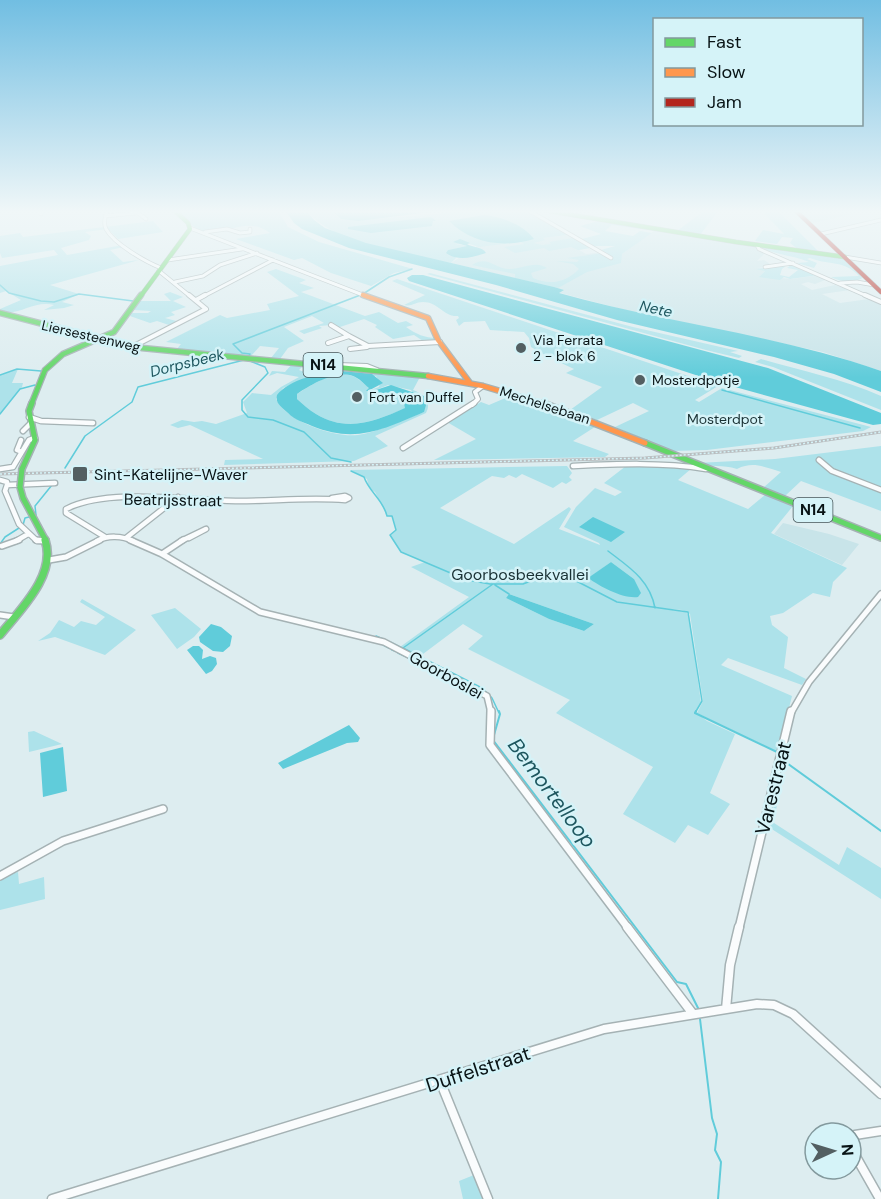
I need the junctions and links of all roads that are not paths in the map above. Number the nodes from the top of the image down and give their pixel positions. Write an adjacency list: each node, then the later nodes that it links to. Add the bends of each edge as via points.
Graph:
1 (154, 266): 10 (street)
2 (163, 266): 10 (street)
3 (219, 266): 13 (street, via 203,276)
4 (262, 266): 18 (street)
5 (288, 266): 17 (street)
6 (773, 266): 9 (street)
7 (801, 266): 11 (street)
8 (854, 266): 14 (street)
9 (765, 267)
10 (160, 270): 13 (street); 23 (street, via 114,332)
11 (835, 281): 12 (street); 15 (street)
12 (852, 281): 14 (street); 14 (street); 15 (street)
13 (175, 282): 18 (street)
14 (871, 282): 16 (street)
15 (840, 283): 19 (street)
16 (881, 292)
17 (361, 295): 24 (street, via 423,315 432,321)
18 (196, 300): 27 (street, via 205,310)
19 (881, 302)
20 (0, 313): 23 (street, Liersesteenweg / N14)
21 (331, 325): 22 (street)
22 (349, 336): 25 (street); 26 (street)
23 (99, 340): 27 (street, Liersesteenweg / N14); 32 (street, via 68,352 48,366 29,411)
24 (440, 342): 26 (street); 30 (street)
25 (328, 343)
26 (368, 346): 28 (street)
27 (132, 347): 29 (street, Liersesteenweg / N14)
28 (350, 349)
29 (255, 359): 30 (street, Mechelsebaan / N14)
30 (470, 383): 31 (street, Mechelsebaan / N14)
31 (483, 386): 37 (street, via 475,392 477,400 469,407); 42 (street, Mechelsebaan / N14, via 599,423)
32 (33, 421): 33 (street); 34 (street); 35 (street)
33 (93, 423)
34 (23, 431)
35 (35, 438): 38 (street, via 29,440); 54 (street, bridge, via 22,469 20,487)
36 (21, 440): 38 (street, via 17,450)
37 (403, 448)
38 (22, 452): 41 (street, via 13,467)
39 (819, 460): 46 (street, via 832,471)
40 (573, 466): 42 (street, Mechelsebaan, via 641,464)
41 (0, 469)
42 (706, 469): 50 (street, Mechelsebaan / N14)
43 (0, 480): 45 (street)
44 (55, 483): 45 (street)
45 (7, 485): 49 (street, via 5,491 19,524)
46 (881, 490)
47 (178, 497): 48 (street, Beatrijsstraat, via 241,501); 51 (street, Beatrijsstraat, via 92,500 77,502 66,509 71,518); 52 (street)
48 (332, 498)
49 (28, 534): 54 (street, via 39,542); 55 (street)
50 (880, 536)
51 (105, 537): 52 (street, Goorboslei); 57 (street, Goorboslei, via 66,557)
52 (126, 538): 56 (street, Goorboslei)
53 (189, 538): 56 (street)
54 (46, 541): 57 (street)
55 (2, 546)
56 (162, 554): 65 (street, Goorboslei, via 260,612 384,642 487,696 493,708 490,745)
57 (49, 560): 60 (street, via 43,576)
58 (881, 594): 64 (street, Varestraat, via 809,682 792,709 730,964)
59 (0, 615): 60 (street)
60 (14, 617): 61 (street)
61 (0, 635)
62 (164, 809): 63 (street, via 63,841)
63 (0, 876)
64 (726, 1009): 65 (street, Duffelstraat); 67 (street, Duffelstraat, via 766,1004 784,1009)
65 (693, 1014): 66 (street, Duffelstraat, via 604,1029)
66 (440, 1081): 71 (street, Duffelstraat); 72 (street)
67 (881, 1094)
68 (881, 1131): 69 (street)
69 (863, 1134)
70 (863, 1169): 73 (street)
71 (52, 1199)
72 (488, 1199)
73 (880, 1199)

